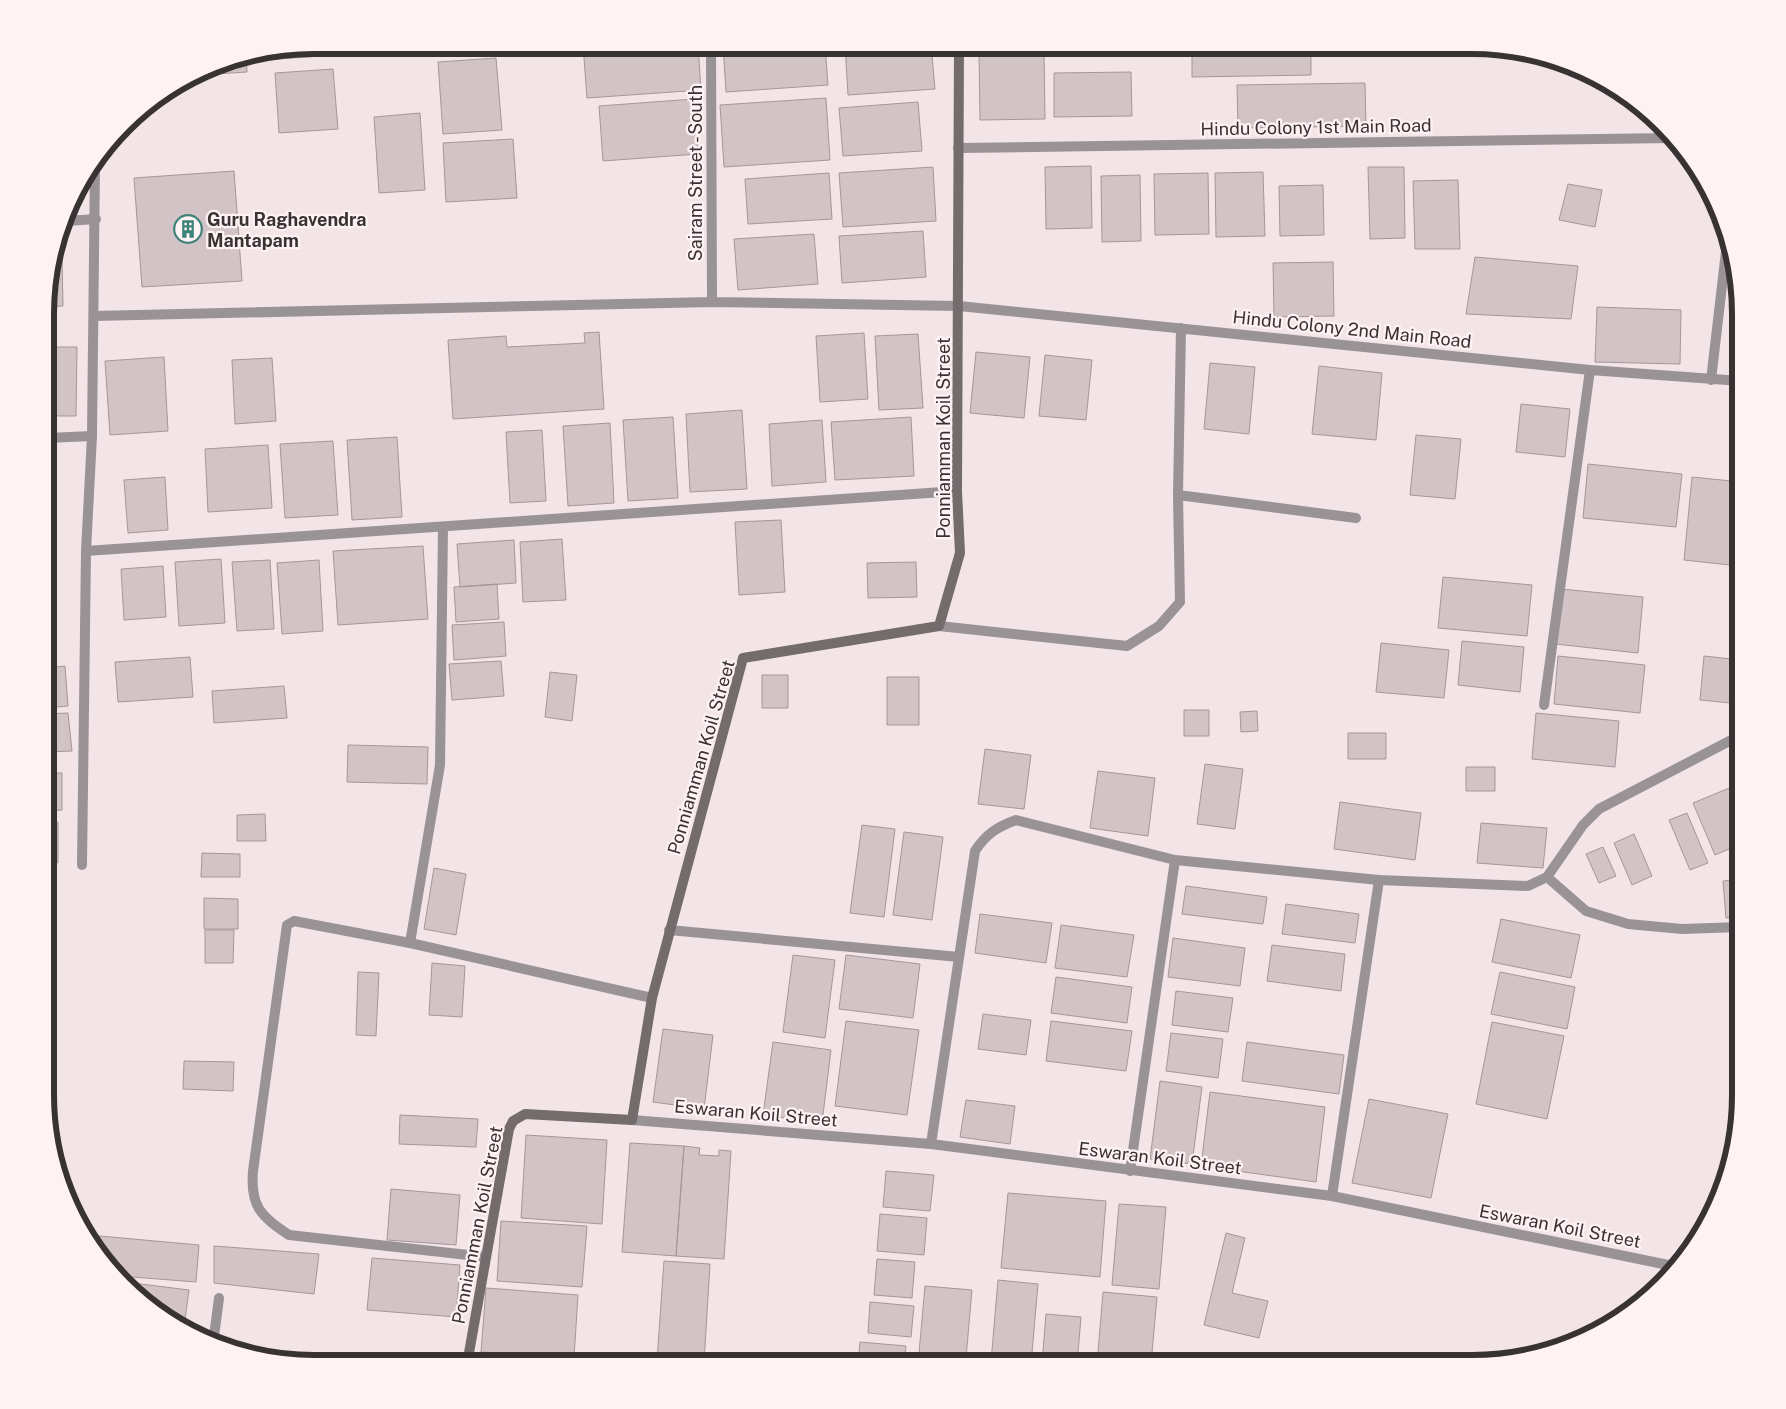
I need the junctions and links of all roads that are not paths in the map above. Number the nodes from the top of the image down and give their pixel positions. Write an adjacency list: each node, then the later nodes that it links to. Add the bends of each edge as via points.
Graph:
1 (711, 54): 9 (street, Sairam Street - South)
2 (959, 54): 4 (street, Ponniamman Koil Street)
3 (1664, 138): 4 (street, Hindu Colony 1st Main Road)
4 (958, 148): 10 (street, Ponniamman Koil Street)
5 (95, 174): 6 (street)
6 (96, 218): 7 (street); 11 (street)
7 (72, 221)
8 (1725, 257): 14 (street)
9 (712, 302): 10 (street, Hindu Colony 2nd Main Road); 11 (street, Hindu Colony 2nd Main Road)
10 (959, 306): 12 (street, Hindu Colony 2nd Main Road); 18 (street, Ponniamman Koil Street)
11 (94, 316): 16 (street)
12 (1181, 328): 13 (street, Hindu Colony 2nd Main Road); 19 (street)
13 (1590, 370): 14 (street, Hindu Colony 2nd Main Road); 24 (street)
14 (1712, 380): 15 (street, Hindu Colony 2nd Main Road)
15 (1732, 381)
16 (92, 436): 17 (street); 22 (street)
17 (54, 438)
18 (957, 491): 21 (street); 23 (street, Ponniamman Koil Street, via 960,553)
19 (1178, 494): 20 (street); 23 (street, via 1180,602 1159,626 1127,646)
20 (1356, 518)
21 (443, 528): 22 (street); 32 (street, via 440,765)
22 (86, 551): 27 (street)
23 (939, 626): 31 (street, Ponniamman Koil Street, via 743,658)
24 (1544, 705)
25 (1732, 740): 28 (street, via 1599,809 1583,825)
26 (1175, 860): 29 (street); 33 (street, via 1016,820 995,828 975,851); 37 (street)
27 (82, 865)
28 (1546, 877): 29 (street, via 1528,886); 30 (street, via 1586,911 1628,924 1682,929)
29 (1379, 880): 38 (street)
30 (1732, 927)
31 (668, 930): 33 (street); 34 (street, Ponniamman Koil Street)
32 (410, 944): 34 (street); 39 (street, via 294,921 287,924 252,1189 257,1209 266,1220 289,1235)
33 (959, 957): 36 (street)
34 (652, 998): 35 (street, Ponniamman Koil Street)
35 (632, 1120): 36 (street, Eswaran Koil Street); 39 (street, Ponniamman Koil Street, via 525,1114 513,1121 509,1128)
36 (932, 1144): 37 (street, Eswaran Koil Street)
37 (1130, 1171): 38 (street, Eswaran Koil Street)
38 (1332, 1196): 40 (street, Eswaran Koil Street)
39 (486, 1257): 43 (street, Ponniamman Koil Street)
40 (1669, 1265)
41 (219, 1298): 42 (street)
42 (214, 1335)
43 (469, 1355)

